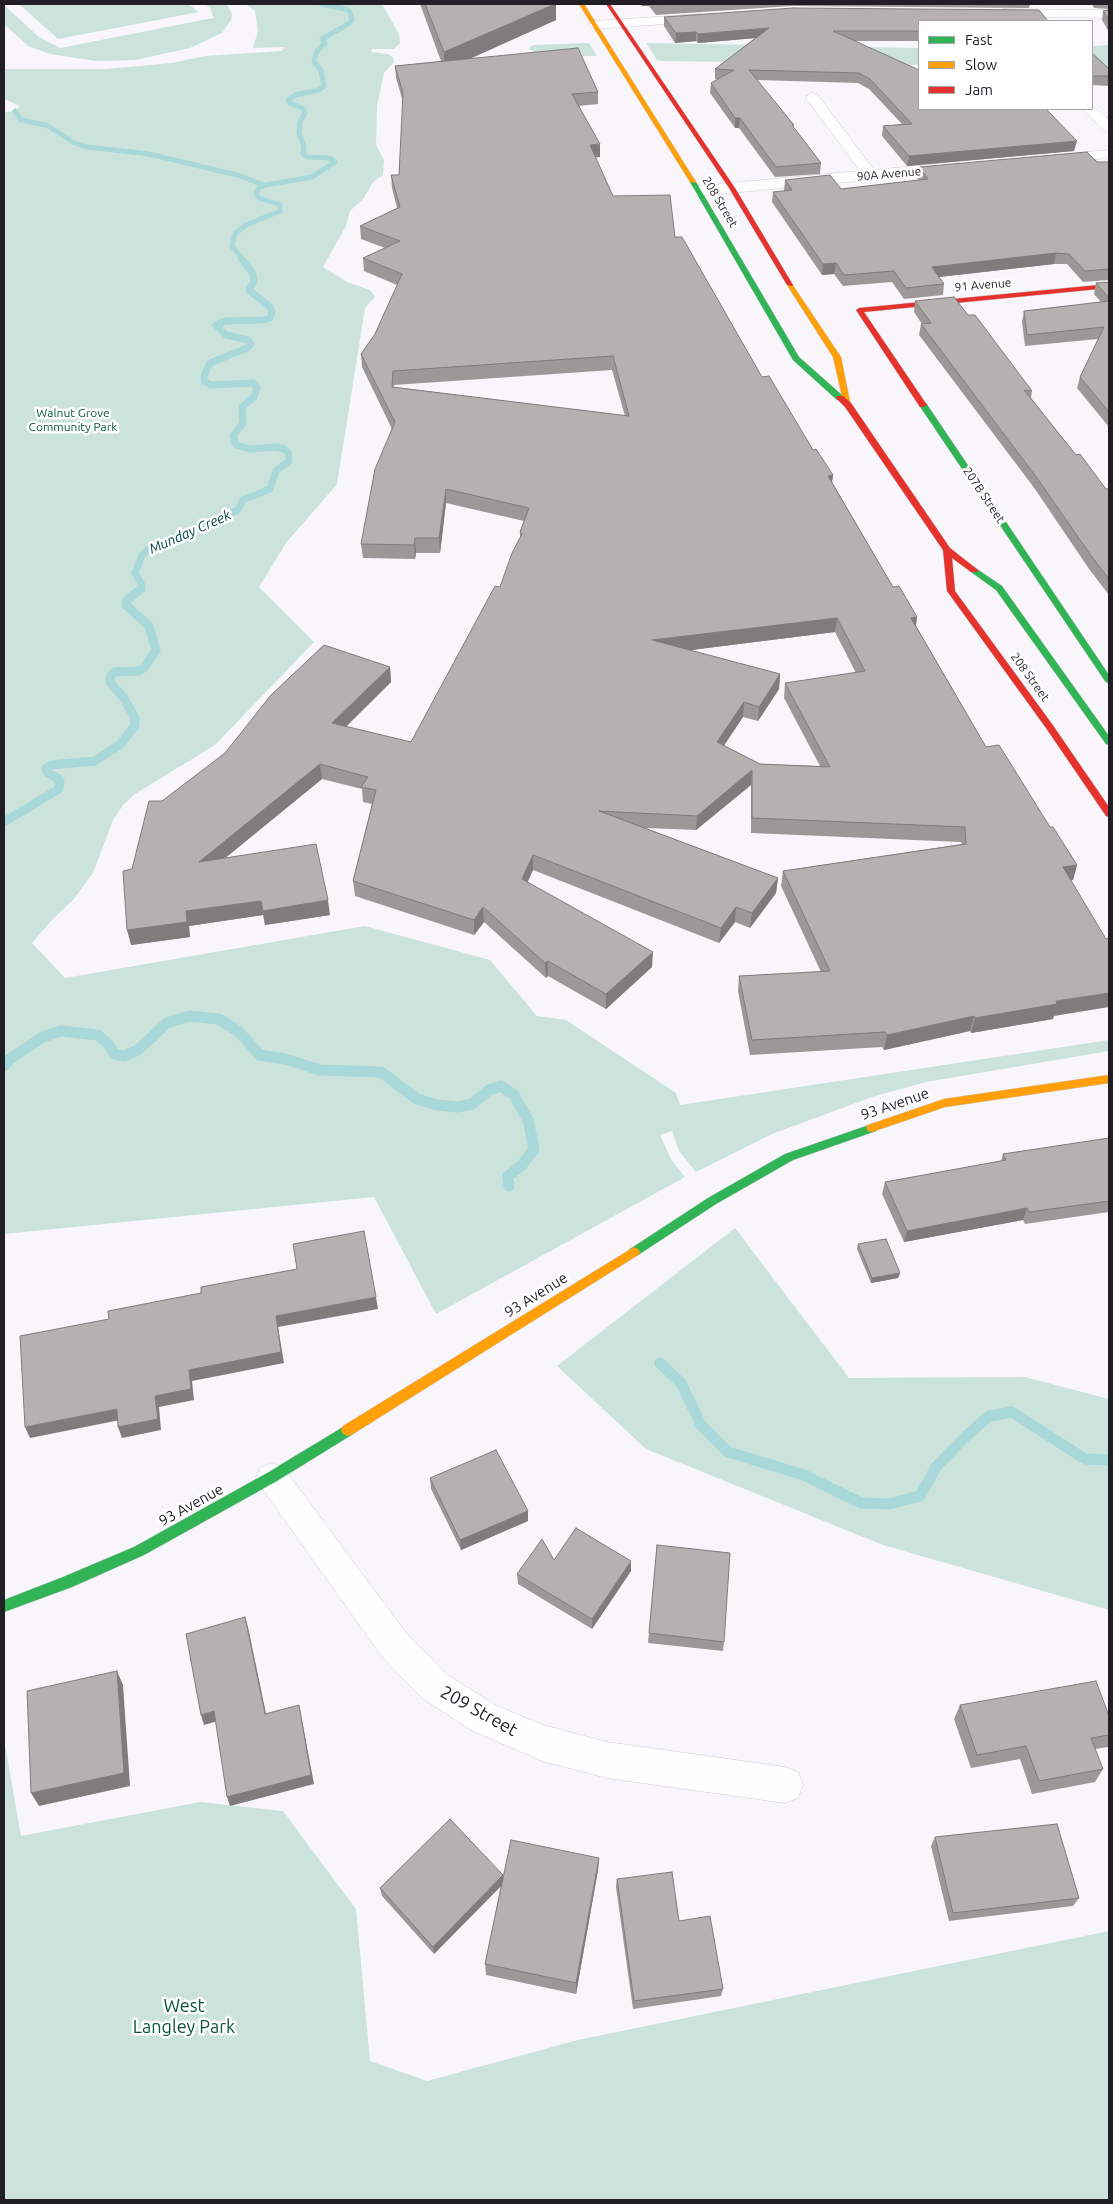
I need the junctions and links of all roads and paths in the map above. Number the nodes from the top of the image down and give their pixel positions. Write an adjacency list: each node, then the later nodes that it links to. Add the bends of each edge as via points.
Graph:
1 (581, 4): 8 (main road, 208 Street)
2 (608, 4): 7 (main road, 208 Street)
3 (1054, 8): 4 (street); 5 (street)
4 (994, 12)
5 (1109, 14)
6 (712, 17): 7 (street)
7 (621, 24): 8 (street); 16 (main road, 208 Street)
8 (595, 25): 17 (main road, 208 Street)
9 (812, 96): 15 (street)
10 (1091, 110): 11 (street)
11 (1109, 128)
12 (1109, 154): 13 (street)
13 (1040, 160)
14 (972, 166): 15 (street, 90A Avenue)
15 (870, 175): 16 (street, 90A Avenue)
16 (732, 188): 17 (street, 90A Avenue); 20 (main road, 208 Street, via 804,309 837,357)
17 (698, 191): 20 (main road, 208 Street, via 796,358)
18 (1109, 286): 19 (main road, 91 Avenue)
19 (859, 310): 22 (main road, 207B Street)
20 (848, 405): 21 (main road, 208 Street)
21 (947, 550): 23 (main road, 208 Street, via 1000,588); 24 (main road, 208 Street, via 951,591)
22 (1109, 681)
23 (1109, 742)
24 (1109, 814)
25 (1109, 1079): 26 (main road, 93 Avenue, via 944,1103 789,1157 712,1201 613,1266)
26 (272, 1476): 27 (main road, 93 Avenue, via 139,1551); 28 (street, 209 Street, via 395,1646 434,1686 484,1718 542,1743 607,1760)
27 (4, 1606)
28 (785, 1786)

